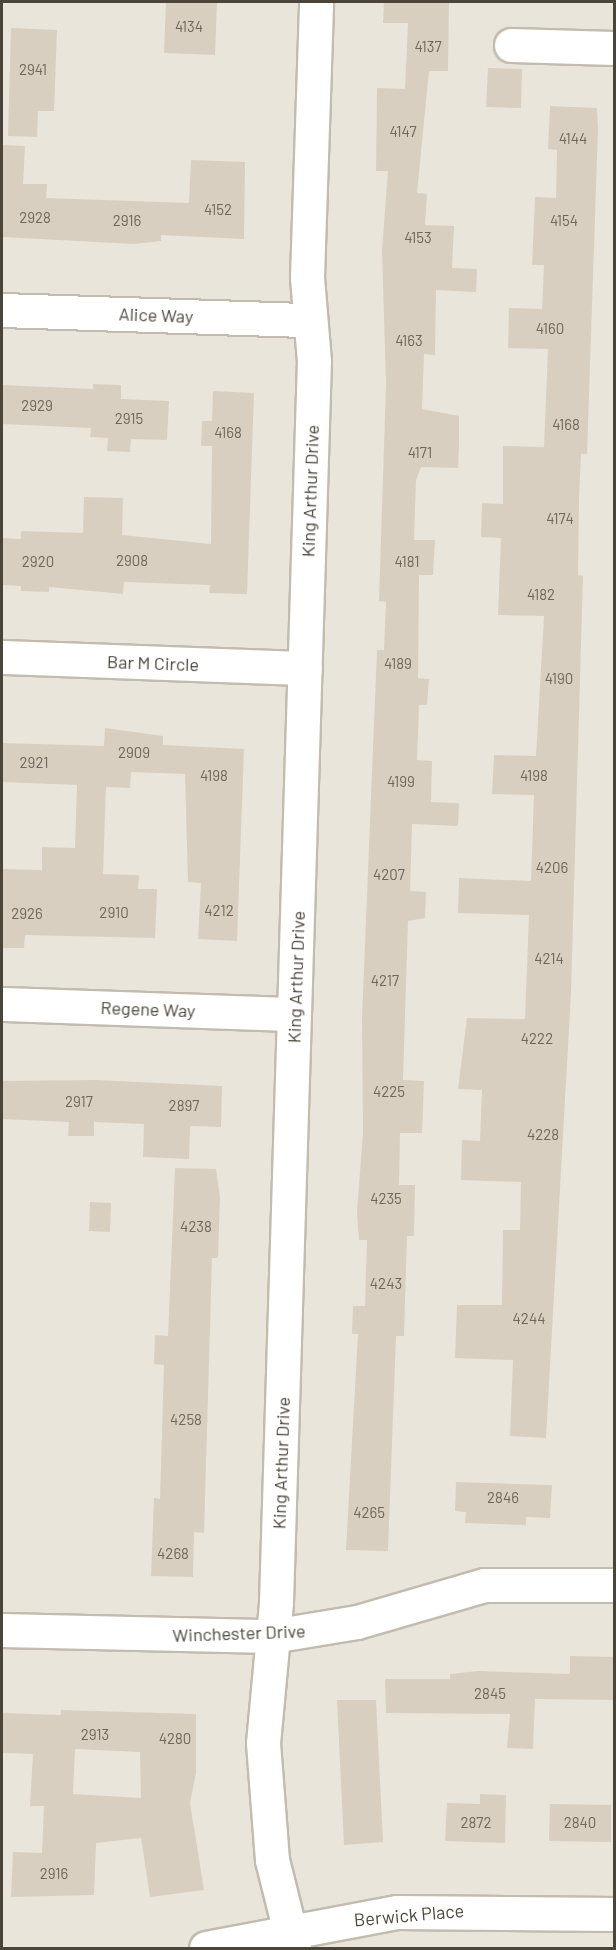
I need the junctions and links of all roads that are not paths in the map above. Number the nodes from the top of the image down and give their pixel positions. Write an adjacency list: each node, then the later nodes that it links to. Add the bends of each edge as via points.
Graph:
1 (316, 2): 5 (street, King Arthur Drive, via 307,277)
2 (511, 45): 3 (street)
3 (615, 48)
4 (2, 310): 5 (street, Alice Way)
5 (310, 320): 7 (street, King Arthur Drive)
6 (2, 657): 7 (street, Bar M Circle)
7 (305, 668): 9 (street, King Arthur Drive)
8 (2, 1004): 9 (street, Regene Way)
9 (294, 1014): 12 (street, King Arthur Drive)
10 (615, 1585): 12 (street, Winchester Drive, via 484,1585 357,1622)
11 (2, 1630): 12 (street, Winchester Drive)
12 (272, 1636): 14 (street, King Arthur Drive, via 264,1782 274,1871)
13 (615, 1914): 14 (street, Berwick Place, via 425,1911)
14 (291, 1940): 15 (street, Berwick Place)
15 (206, 1948)

